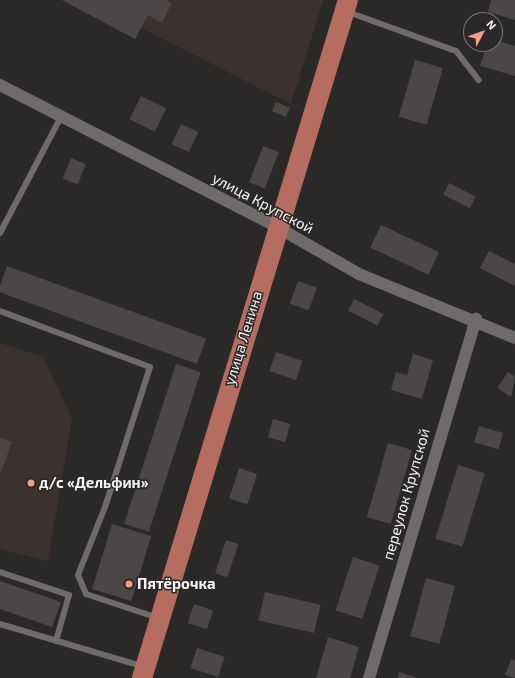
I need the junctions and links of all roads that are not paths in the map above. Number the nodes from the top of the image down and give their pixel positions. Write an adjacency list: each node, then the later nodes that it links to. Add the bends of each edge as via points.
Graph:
1 (346, 5): 2 (lane, via 456,51); 5 (main road, улица Ленина)
2 (479, 80)
3 (0, 85): 4 (street, улица Крупской)
4 (61, 117): 5 (street, улица Крупской); 6 (lane)
5 (277, 227): 8 (street, улица Крупской, via 359,274); 11 (main road, улица Ленина)
6 (0, 234)
7 (0, 311): 11 (lane, via 150,367 105,508 78,575 86,594)
8 (476, 319): 9 (street, улица Крупской); 15 (street, переулок Крупской)
9 (515, 338)
10 (0, 572): 13 (lane, via 69,595)
11 (160, 619): 14 (main road, улица Ленина)
12 (0, 624): 13 (lane)
13 (56, 641): 14 (lane)
14 (144, 672)
15 (370, 678)

